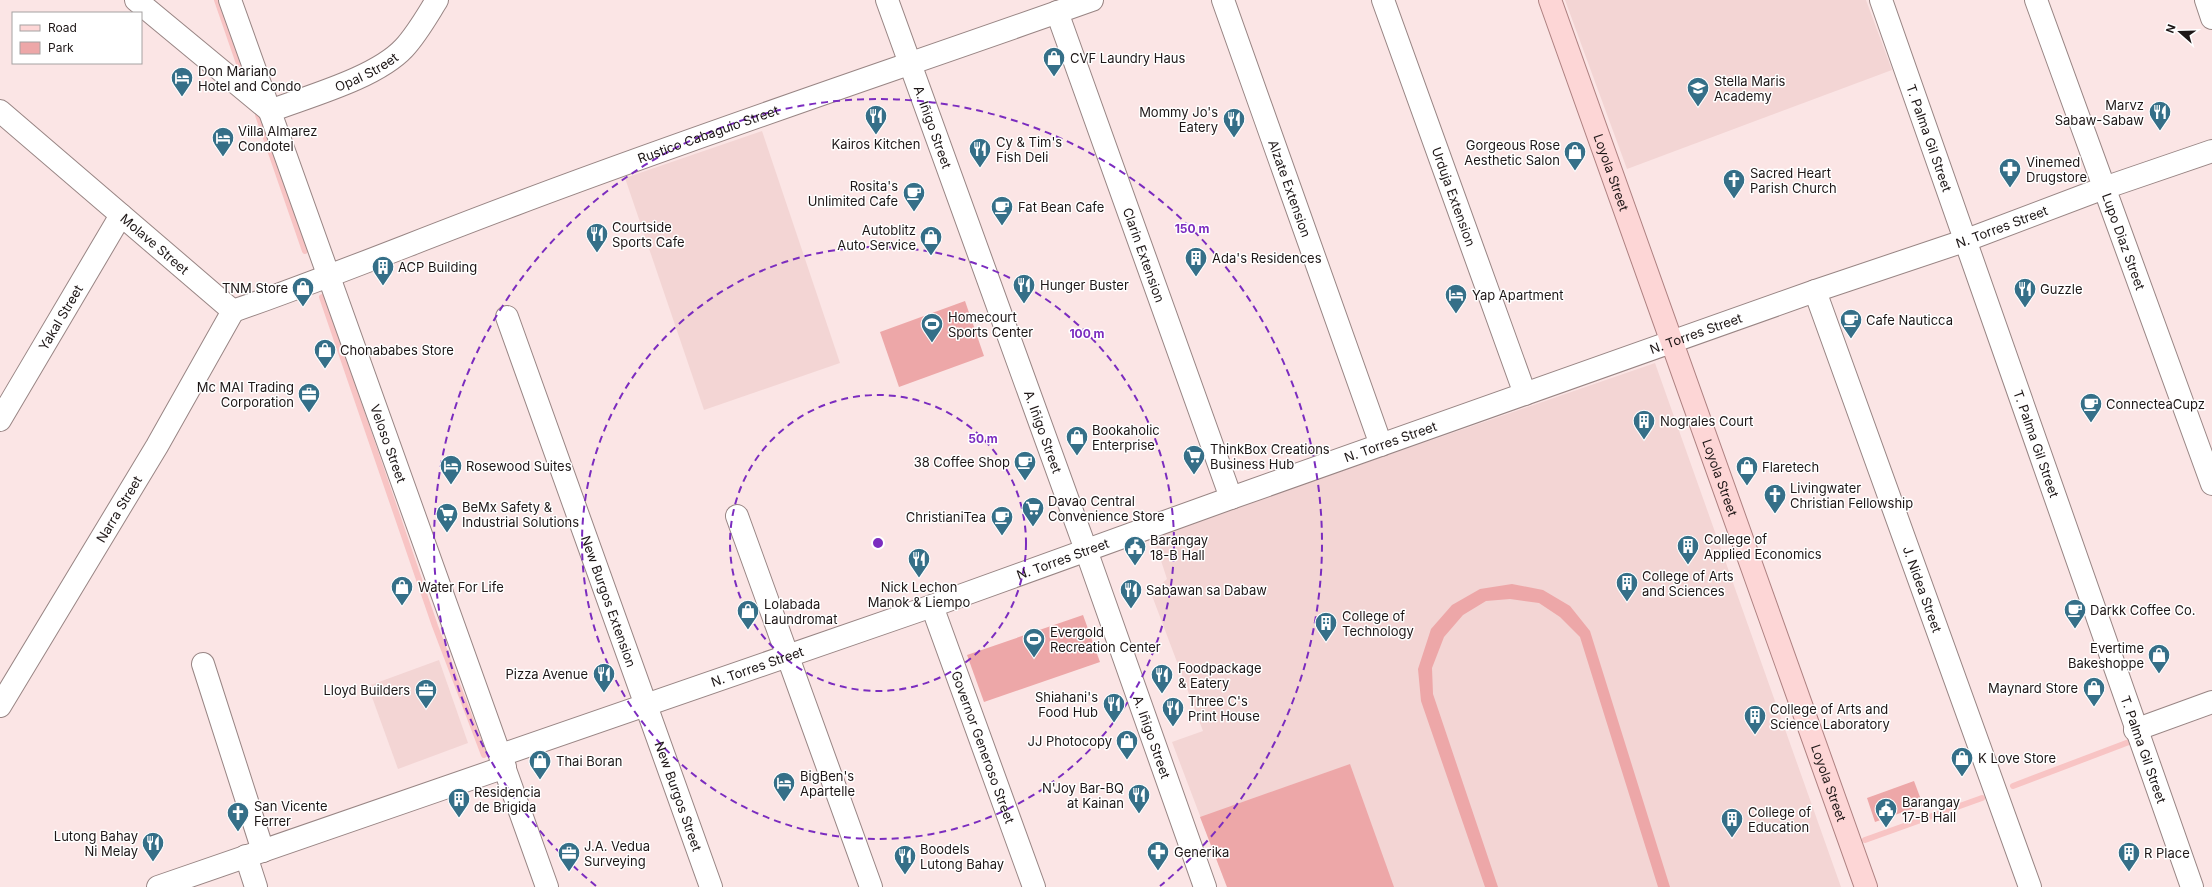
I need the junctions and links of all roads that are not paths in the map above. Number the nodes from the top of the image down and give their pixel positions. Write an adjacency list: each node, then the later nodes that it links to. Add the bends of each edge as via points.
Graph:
1 (136, 0): 15 (street)
2 (230, 0): 15 (street, Veloso Street)
3 (437, 0): 15 (street, Opal Street, via 404,48 388,62 372,72)
4 (887, 0): 14 (street, A. Iñigo Street)
5 (1092, 0): 12 (street, Rustico Cabaguio Street)
6 (1223, 0): 28 (street, Alzate Extension)
7 (1383, 0): 26 (street, Urduja Extension)
8 (1550, 0): 25 (main road, Loyola Street)
9 (1881, 0): 20 (street, T. Palma Gil Street)
10 (2036, 0): 18 (street, Lupo Diaz Street)
11 (2206, 0): 13 (street)
12 (1057, 12): 14 (street, Rustico Cabaguio Street); 30 (street, Clarin Extension)
13 (2212, 18)
14 (909, 63): 21 (street, Rustico Cabaguio Street, via 516,204); 32 (street, A. Iñigo Street)
15 (270, 111): 21 (street, Veloso Street)
16 (3, 122): 19 (street, Molave Street)
17 (2212, 151): 18 (street, N. Torres Street)
18 (2104, 188): 20 (street, N. Torres Street); 29 (street, Lupo Diaz Street)
19 (121, 215): 23 (street, Molave Street); 27 (street, Yakal Street)
20 (1964, 240): 22 (street, N. Torres Street); 39 (street, T. Palma Gil Street)
21 (329, 277): 23 (street); 40 (street, Veloso Street)
22 (1815, 291): 25 (street, N. Torres Street); 50 (street, J. Nidea Street)
23 (233, 311): 38 (street, Narra Street, via 157,446)
24 (507, 317): 37 (street, New Burgos Extension)
25 (1672, 342): 26 (street, N. Torres Street); 49 (main road, Loyola Street)
26 (1525, 394): 28 (street, N. Torres Street)
27 (0, 420)
28 (1381, 445): 30 (street, N. Torres Street)
29 (2212, 484)
30 (1231, 498): 32 (street, N. Torres Street)
31 (737, 516): 34 (street)
32 (1086, 550): 33 (street, N. Torres Street); 48 (street, A. Iñigo Street)
33 (932, 606): 34 (street, N. Torres Street); 47 (street, Governor Generoso Street)
34 (788, 656): 37 (street, N. Torres Street); 46 (street)
35 (203, 664): 41 (street)
36 (2212, 702): 39 (street)
37 (647, 704): 40 (street, N. Torres Street); 45 (street, New Burgos Street)
38 (0, 706)
39 (2135, 730): 51 (street, T. Palma Gil Street)
40 (503, 761): 41 (street, N. Torres Street); 44 (street, Veloso Street)
41 (254, 853): 42 (street, N. Torres Street); 43 (street)
42 (158, 887)
43 (256, 887)
44 (547, 887)
45 (711, 887)
46 (872, 887)
47 (1034, 887)
48 (1205, 887)
49 (1866, 887)
50 (2030, 887)
51 (2192, 887)

